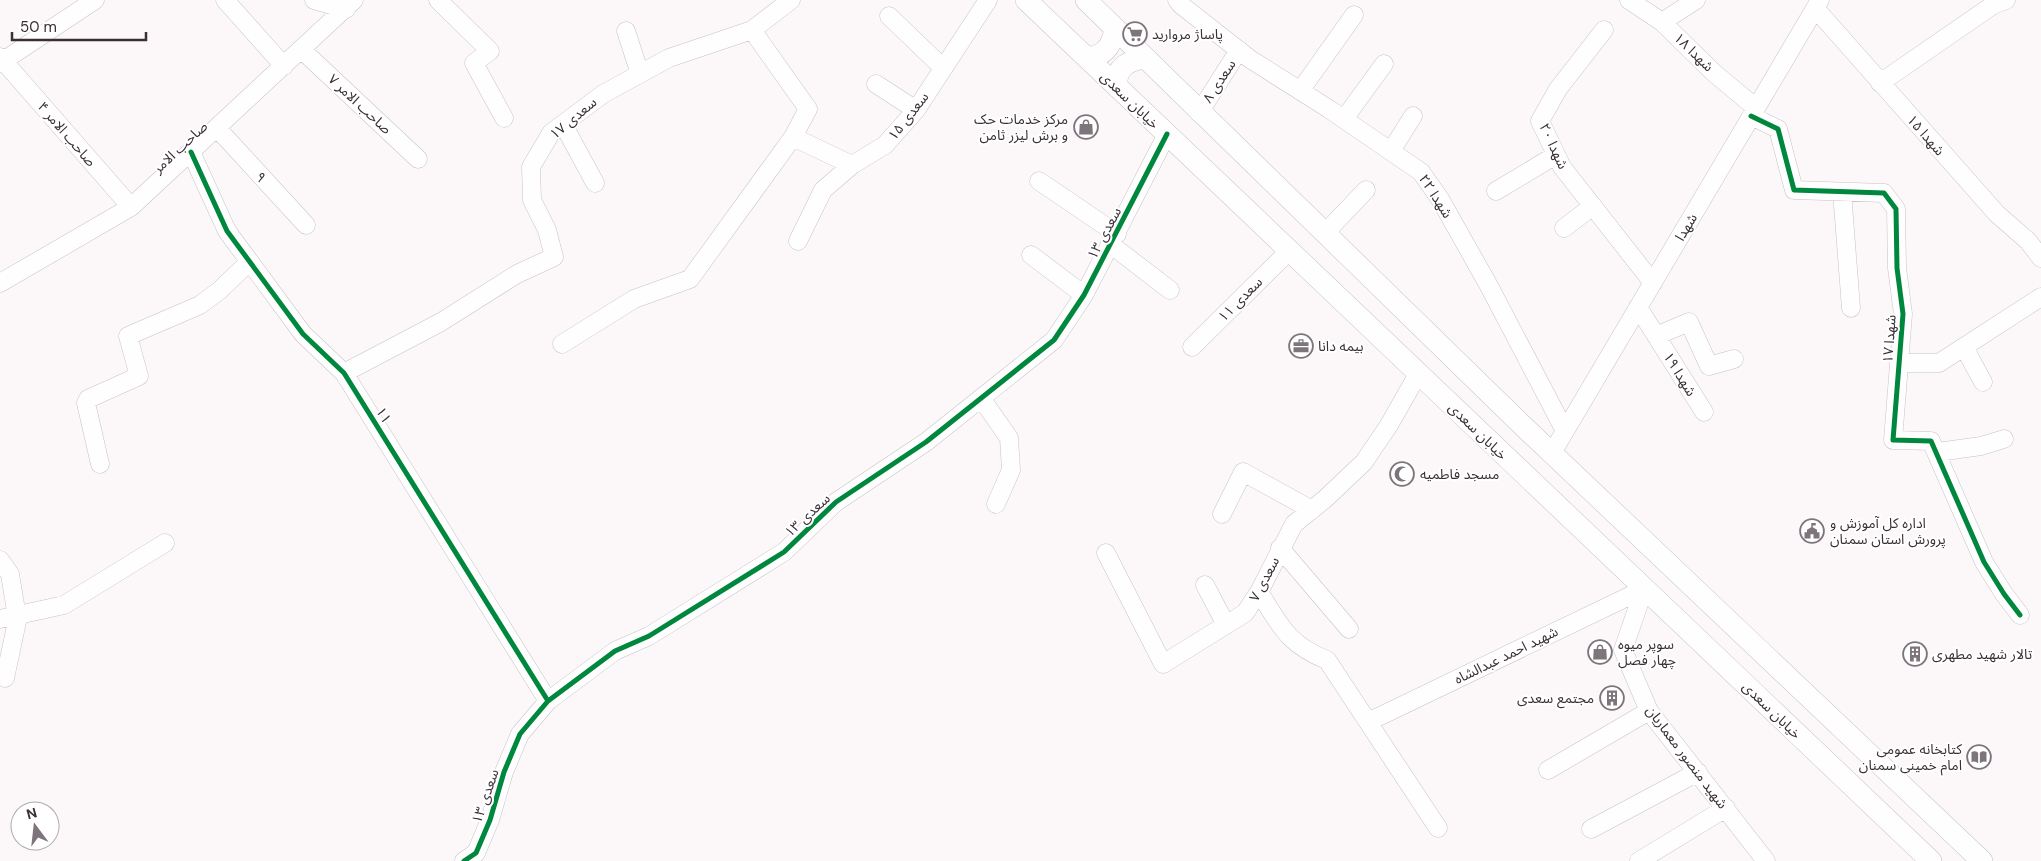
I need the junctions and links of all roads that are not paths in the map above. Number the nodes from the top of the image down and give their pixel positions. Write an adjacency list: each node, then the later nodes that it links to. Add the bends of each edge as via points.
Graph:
1 (95, 0): 26 (street)
2 (225, 0): 28 (street)
3 (314, 0): 13 (street)
4 (438, 0): 39 (street, via 490,52 474,63)
5 (791, 0): 19 (street, سعدی ۱۷)
6 (988, 0): 29 (street, سعدی ۱۵)
7 (1026, 0): 24 (main road, خیابان سعدی)
8 (1087, 0): 18 (main road)
9 (1177, 0): 23 (street, شهدا ۲۲)
10 (1629, 0): 17 (street, شهدا ۱۸)
11 (1696, 0): 17 (street)
12 (2006, 0): 31 (street, via 1993,5)
13 (350, 4): 22 (street, صاحب الامر)
14 (1818, 4): 31 (street, شهدا ۱۵); 37 (street, شهدا)
15 (1354, 15): 34 (street)
16 (889, 16): 29 (street)
17 (1662, 22): 37 (street, شهدا ۱۸)
18 (1115, 29): 24 (main road, via 1107,50); 25 (main road)
19 (752, 30): 30 (street, سعدی ۱۷, via 669,58); 44 (street, via 808,109)
20 (1604, 30): 47 (street, شهدا ۲۰, via 1558,89 1540,121)
21 (626, 31): 30 (street)
22 (302, 50): 28 (street, صاحب الامر); 48 (street, صاحب الامر ۷)
23 (1239, 50): 34 (street, شهدا ۲۲); 36 (street, سعدی ۸)
24 (1087, 58): 33 (main road, خیابان سعدی)
25 (1144, 58): 33 (main road, via 1127,62 1122,67 1116,80); 36 (main road)
26 (1, 61): 56 (street, صاحب الامر ۴)
27 (1384, 64): 40 (street)
28 (284, 66): 42 (street, صاحب الامر)
29 (943, 68): 35 (street, سعدی ۱۵)
30 (640, 74): 41 (street, سعدی ۱۷, via 603,94)
31 (1880, 83): 64 (street, شهدا ۱۵, via 1997,214 2028,241)
32 (876, 84): 35 (street)
33 (1117, 87): 43 (main road, خیابان سعدی)
34 (1300, 91): 40 (street, شهدا ۲۲)
35 (916, 110): 49 (street, سعدی ۱۵, via 885,145)
36 (1199, 112): 59 (main road)
37 (1754, 112): 54 (street, شهدا ۱۷, via 1778,128 1794,190); 67 (street, شهدا)
38 (1412, 116): 45 (street)
39 (504, 118)
40 (1344, 119): 45 (street, شهدا ۲۲)
41 (563, 124): 51 (street); 79 (street, سعدی ۱۷, via 551,133 530,167 532,200 547,230 554,257 517,274 441,322)
42 (217, 128): 46 (street, صاحب الامر); 57 (street, ۹)
43 (1167, 134): 60 (street, سعدی ۱۳); 62 (main road, خیابان سعدی)
44 (793, 137): 49 (street); 74 (street, via 690,279 634,299)
45 (1391, 151): 84 (street, شهدا ۲۲, via 1421,172 1440,199)
46 (191, 152): 56 (street, صاحب الامر); 65 (street, ۱۱, via 227,232)
47 (1556, 155): 53 (street); 55 (street, شهدا ۲۰)
48 (418, 158)
49 (852, 165): 61 (street, سعدی ۱۵, via 823,190)
50 (1039, 181): 60 (street)
51 (595, 183)
52 (1366, 190): 59 (street)
53 (1496, 191)
54 (1842, 192): 72 (street); 78 (street, شهدا ۱۷, via 1884,193 1896,209 1897,268 1903,314)
55 (1593, 206): 58 (street); 67 (street, شهدا ۲۰)
56 (131, 207): 66 (street, صاحب الامر)
57 (306, 225)
58 (1564, 228)
59 (1324, 233): 87 (main road)
60 (1114, 239): 68 (street); 69 (street, سعدی ۱۳)
61 (798, 241)
62 (1288, 251): 75 (street, سعدی ۱۱); 80 (main road, خیابان سعدی)
63 (1031, 255): 69 (street)
64 (2041, 258)
65 (249, 262): 79 (street, ۱۱, via 303,334); 88 (street, via 200,305 128,336 138,376 88,399 86,403)
66 (0, 283)
67 (1652, 283): 71 (street, شهدا)
68 (1170, 290)
69 (1084, 294): 82 (street, سعدی ۱۳, via 1054,340)
70 (2041, 297): 76 (street)
71 (1638, 307): 73 (street, شهدا ۱۹); 84 (street, شهدا)
72 (1851, 308)
73 (1656, 336): 77 (street, شهدا ۱۹, via 1689,322 1709,366); 83 (street, شهدا ۱۹)
74 (562, 344)
75 (1192, 346)
76 (1964, 347): 78 (street, via 1938,364); 81 (street)
77 (1734, 359)
78 (1899, 363): 86 (street, شهدا ۱۷, via 1892,440 1931,441)
79 (344, 373): 104 (street, ۱۱)
80 (1418, 374): 90 (street, سعدی ۷, via 1364,462); 97 (main road, خیابان سعدی)
81 (1983, 382)
82 (982, 398): 89 (street, via 1009,438 1011,470); 104 (street, سعدی ۱۳, via 926,442 836,502 784,552 649,636 615,651)
83 (1704, 412)
84 (1565, 430): 87 (street, شهدا)
85 (2004, 439): 86 (street)
86 (1938, 452): 99 (street, via 1984,562)
87 (1552, 453): 116 (main road)
88 (100, 464)
89 (996, 504)
90 (1312, 510): 91 (street, via 1243,472); 93 (street, سعدی ۷, via 1294,524)
91 (1222, 514)
92 (165, 543): 100 (street, via 64,605)
93 (1280, 548): 98 (street, سعدی ۷); 102 (street)
94 (1106, 553): 101 (street, سعدی ۷, via 1163,664)
95 (0, 560): 100 (street, via 10,574)
96 (1204, 585): 101 (street)
97 (1644, 589): 105 (street, شهید منصور معماریان, via 1623,650); 106 (street, شهید احمد عبدالشاه); 115 (main road, خیابان سعدی)
98 (1259, 592): 101 (street, سعدی ۷, via 1245,613); 106 (street, via 1287,637 1327,660)
99 (2020, 615)
100 (12, 617): 103 (street)
101 (1226, 625)
102 (1350, 628)
103 (6, 678)
104 (548, 701): 112 (street, سعدی ۱۳, via 520,734 476,852)
105 (1649, 711): 107 (street); 108 (street, شهید منصور معماریان)
106 (1368, 722): 110 (street)
107 (1548, 770)
108 (1698, 772): 109 (street, شهید منصور معماریان); 111 (street)
109 (1726, 808): 113 (street); 114 (street, شهید منصور معماریان)
110 (1438, 828)
111 (1591, 829)
112 (464, 861)
113 (1638, 861)
114 (1766, 861)
115 (1931, 861)
116 (1982, 861)

